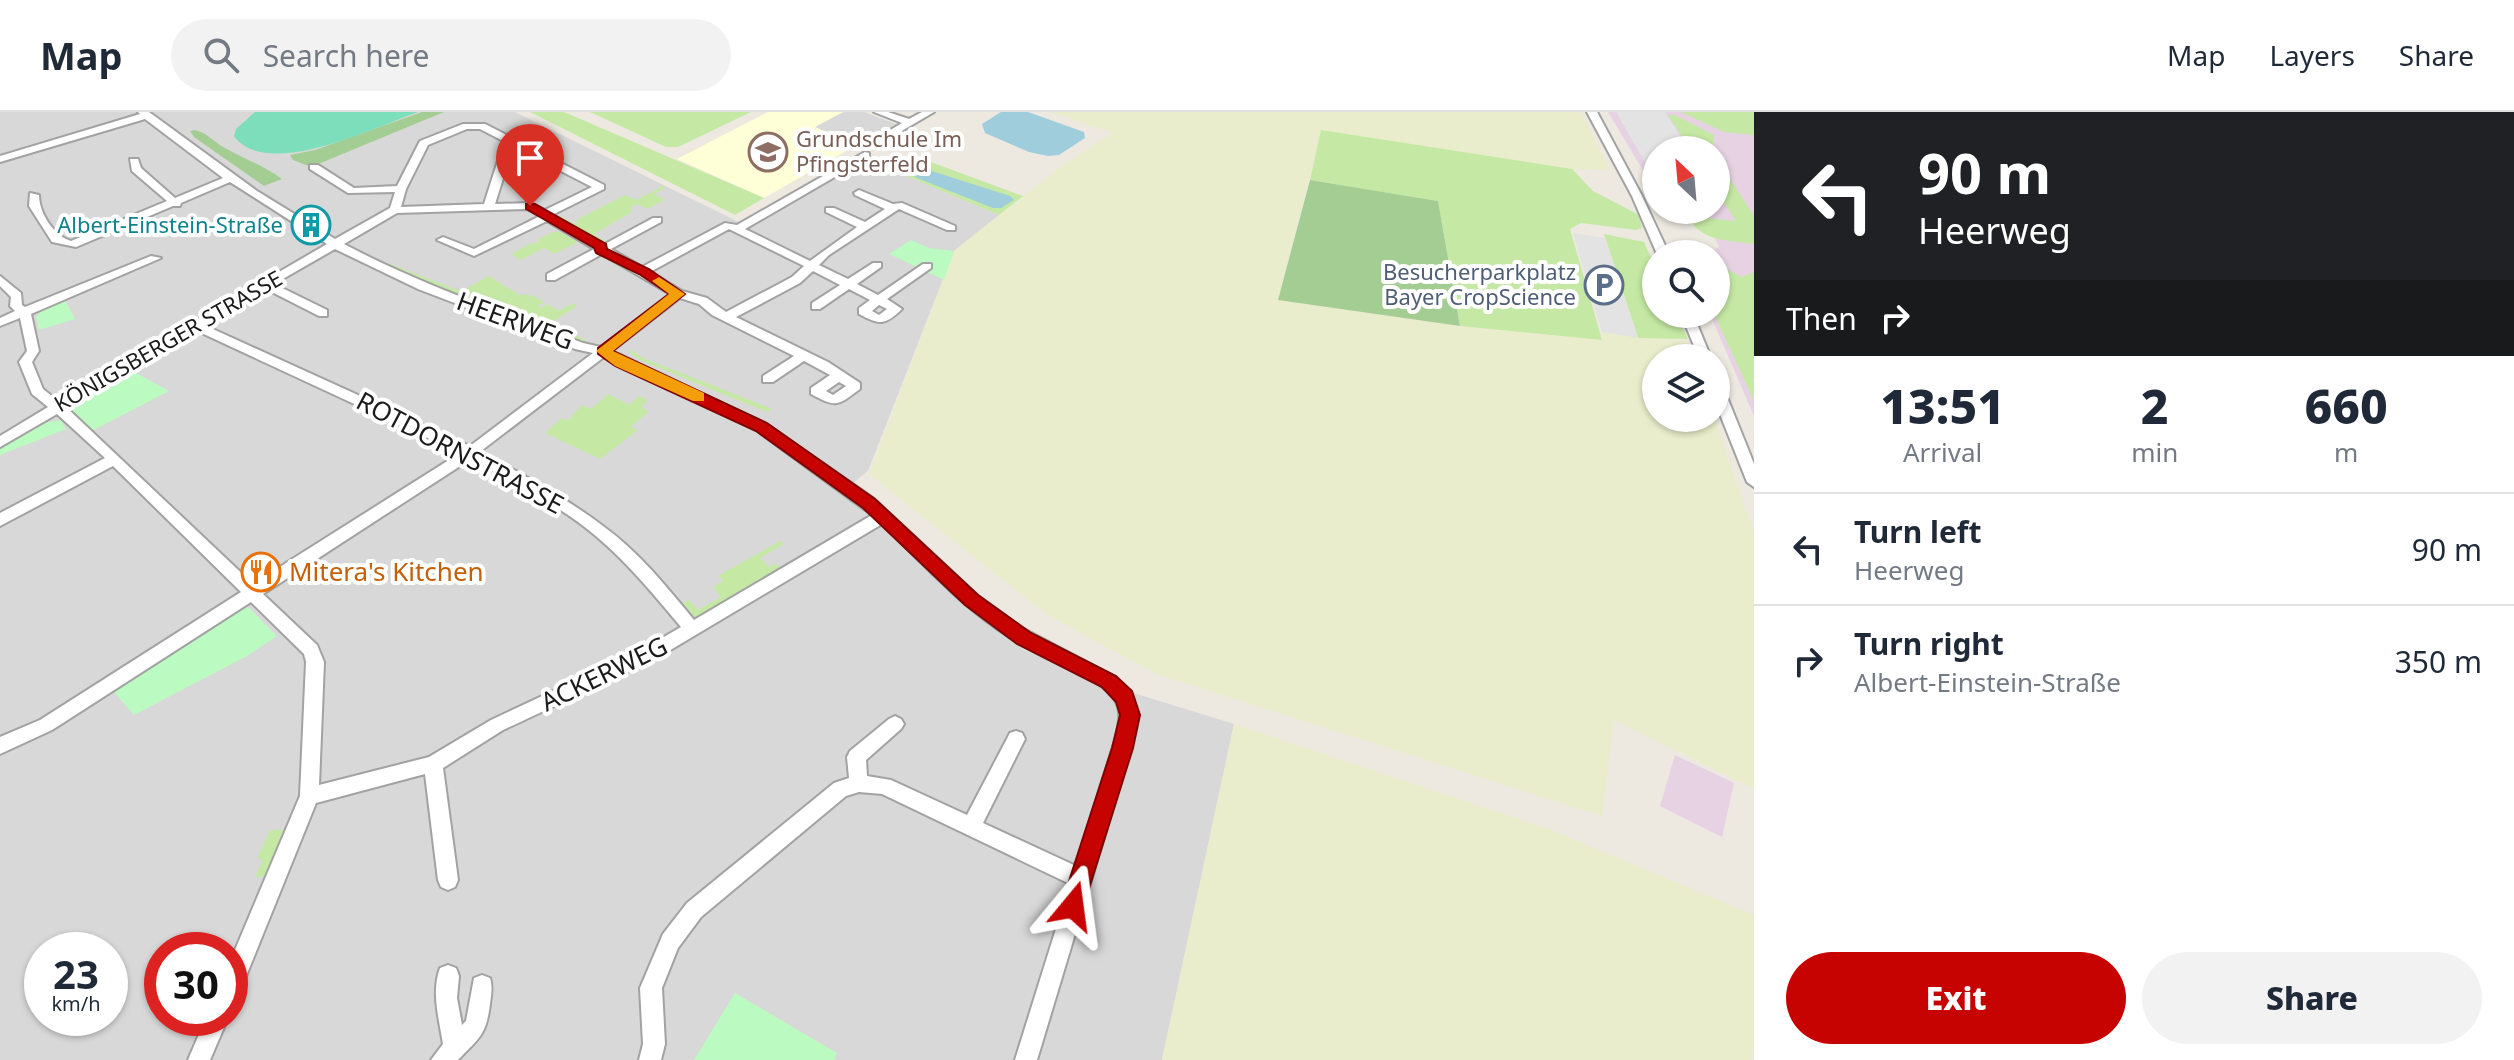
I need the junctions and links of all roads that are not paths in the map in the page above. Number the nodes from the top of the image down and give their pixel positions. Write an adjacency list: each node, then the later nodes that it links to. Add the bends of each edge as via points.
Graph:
1 (879, 112): 5 (street)
2 (929, 112): 5 (street)
3 (1592, 112): 27 (street)
4 (145, 114): 9 (street); 12 (street, HEERWEG)
5 (910, 123): 6 (street)
6 (881, 145)
7 (520, 146): 13 (street, via 482,126 466,126 424,143); 17 (street, via 505,154); 21 (street, via 600,187)
8 (865, 155): 24 (street)
9 (0, 159)
10 (134, 161): 16 (street, via 136,169)
11 (314, 167): 13 (street, via 352,191)
12 (229, 179): 16 (street); 28 (street, HEERWEG)
13 (401, 189): 18 (street)
14 (859, 193): 20 (street)
15 (34, 195): 16 (street, via 34,206 56,240 72,245)
16 (176, 204)
17 (489, 206): 18 (street); 21 (street, via 520,205)
18 (395, 210): 28 (street)
19 (830, 210): 23 (street)
20 (890, 210): 23 (street); 25 (street, via 898,205)
21 (546, 216): 26 (street, via 491,244 471,241 459,247); 29 (street, via 601,246)
22 (657, 220): 29 (street)
23 (864, 226): 33 (street)
24 (733, 227): 33 (street); 34 (street)
25 (951, 228)
26 (443, 240)
27 (1657, 240)
28 (337, 243): 37 (street, KÖNIGSBERGER STRASSE); 46 (street, HEERWEG, via 426,289)
29 (601, 251): 34 (street); 35 (street)
30 (155, 258): 41 (street)
31 (877, 265): 38 (street)
32 (927, 266): 38 (street, via 880,300)
33 (814, 267): 38 (street); 43 (street, via 772,295)
34 (644, 271): 39 (street)
35 (551, 277)
36 (0, 280): 41 (street)
37 (265, 284): 42 (street); 45 (street, KÖNIGSBERGER STRASSE)
38 (849, 284): 40 (street)
39 (678, 294): 43 (street, via 703,301); 46 (street)
40 (816, 306)
41 (25, 313): 44 (street); 50 (street, via 33,351 25,362 37,391)
42 (323, 313)
43 (721, 314): 47 (street)
44 (0, 322)
45 (194, 325): 50 (street, KÖNIGSBERGER STRASSE); 53 (street, ROTDORNSTRASSE)
46 (603, 351): 53 (street); 56 (street, HEERWEG, via 761,427)
47 (804, 355): 48 (street); 49 (street)
48 (838, 376)
49 (768, 379)
50 (54, 408): 52 (street, KÖNIGSBERGER STRASSE); 54 (street)
51 (1730, 422): 55 (street)
52 (0, 442)
53 (471, 452): 58 (street); 59 (street, ROTDORNSTRASSE, via 600,531 639,566)
54 (113, 460): 57 (street); 58 (street)
55 (1754, 482)
56 (883, 516): 59 (street, ACKERWEG); 67 (street, HEERWEG, via 971,600 1024,638 1120,692 1130,715)
57 (0, 520)
58 (254, 593): 62 (street, via 46,725); 65 (street, via 303,640 315,662)
59 (692, 629): 63 (street, ACKERWEG, via 497,725)
60 (895, 724): 64 (street, via 856,757)
61 (1016, 739): 66 (street)
62 (0, 746)
63 (433, 764): 65 (street, ACKERWEG); 68 (street)
64 (859, 784): 66 (street, via 884,786); 75 (street, via 834,793 705,900 670,941 651,988)
65 (309, 796): 69 (street)
66 (971, 827): 67 (street)
67 (1080, 878): 76 (street)
68 (448, 880)
69 (248, 944)
70 (448, 976): 73 (street)
71 (482, 986): 73 (street, via 476,1026)
72 (209, 1036): 74 (street)
73 (448, 1052)
74 (199, 1060)
75 (650, 1060)
76 (1026, 1060)

